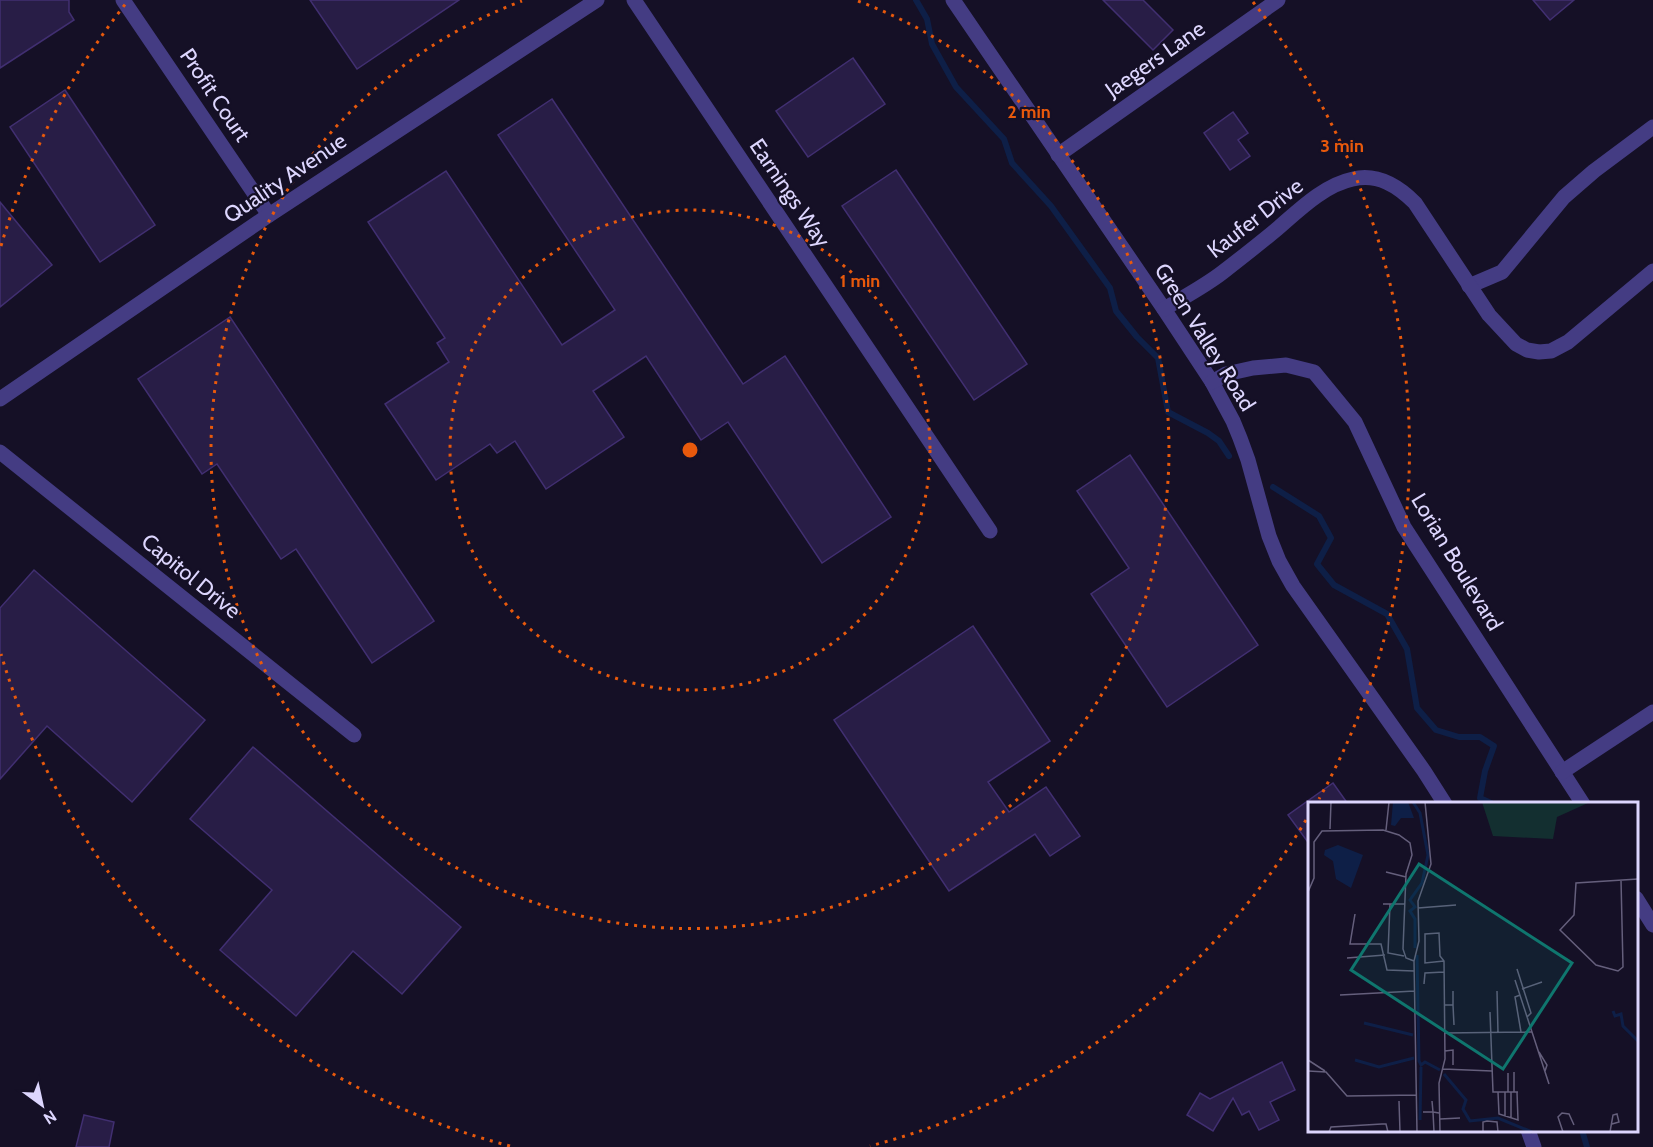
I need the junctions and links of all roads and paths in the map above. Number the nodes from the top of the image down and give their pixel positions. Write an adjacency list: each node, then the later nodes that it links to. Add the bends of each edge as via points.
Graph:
1 (123, 0): 8 (street, Profit Court)
2 (597, 0): 8 (street, Quality Avenue)
3 (634, 0): 15 (street, Earnings Way)
4 (953, 0): 7 (street, Green Valley Road)
5 (1278, 0): 7 (street, Jaegers Lane)
6 (1653, 127): 10 (street, via 1564,197 1502,272)
7 (1058, 154): 11 (street, Green Valley Road)
8 (269, 215): 13 (street, Quality Avenue)
9 (1653, 271): 10 (street, Kaufer Drive, via 1568,342 1539,352 1516,344)
10 (1469, 286): 11 (street, Kaufer Drive, via 1415,203 1403,191 1388,182 1355,178 1338,183 1310,202 1221,274)
11 (1164, 309): 12 (street, Green Valley Road)
12 (1212, 382): 18 (street, Lorian Boulevard, via 1226,374 1286,364 1314,372 1355,422 1404,526); 19 (street, Green Valley Road, via 1240,438 1279,561)
13 (0, 399)
14 (0, 452): 17 (street, Capitol Drive)
15 (990, 531)
16 (1653, 712): 18 (street)
17 (354, 735)
18 (1562, 772): 20 (street, Lorian Boulevard)
19 (1444, 802)
20 (1582, 802)
21 (1638, 901): 22 (street)
22 (1653, 925)
23 (1528, 1132): 24 (street)
24 (1534, 1147)

